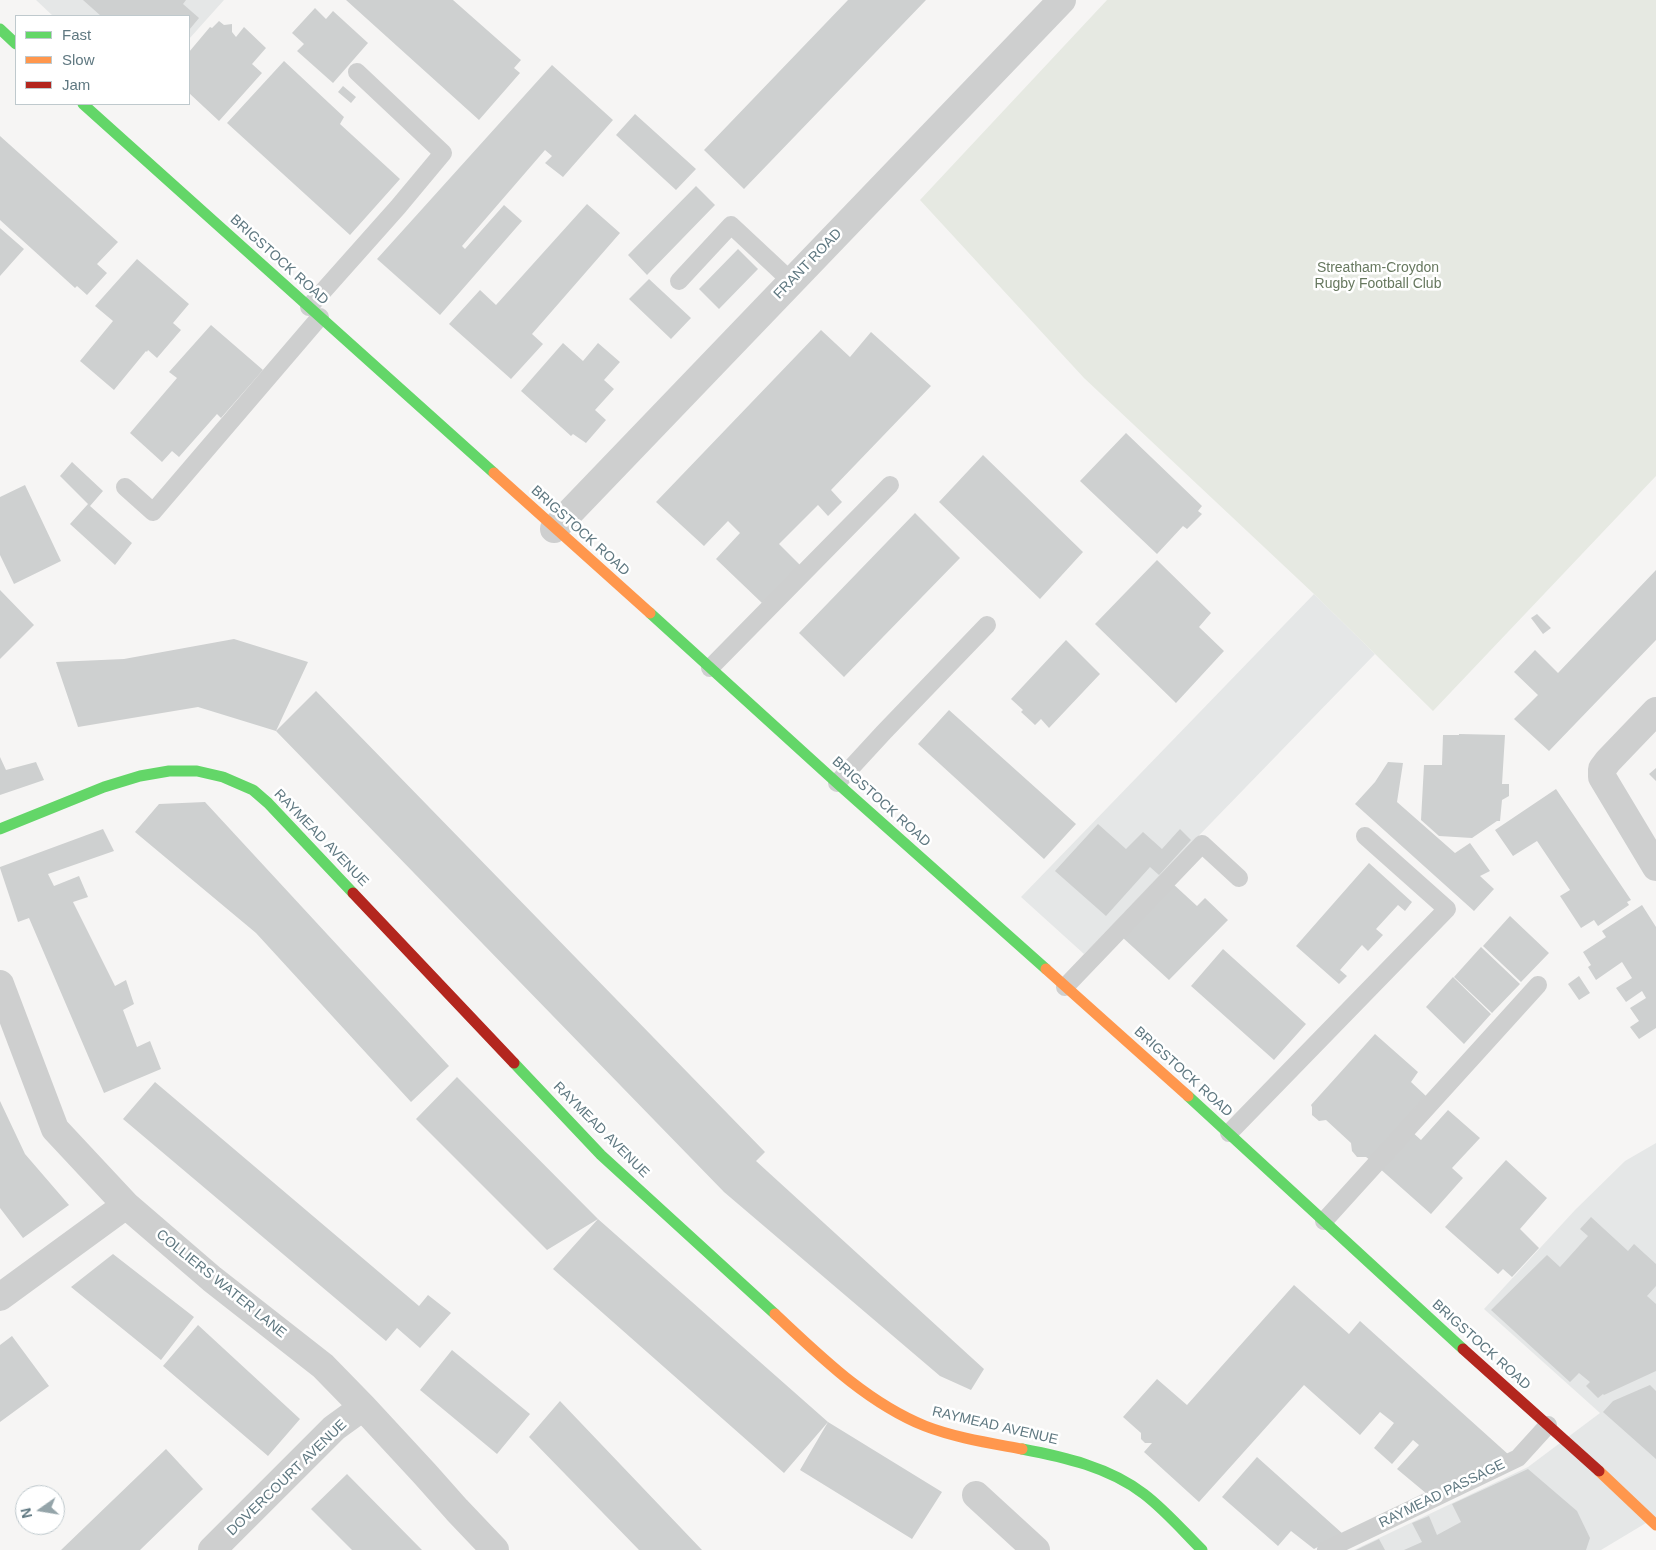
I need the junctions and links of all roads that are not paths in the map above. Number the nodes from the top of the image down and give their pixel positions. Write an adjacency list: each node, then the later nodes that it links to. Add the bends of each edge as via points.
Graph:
1 (1062, 0): 7 (street, FRANT ROAD)
2 (0, 29): 3 (main road)
3 (15, 43)
4 (357, 72): 8 (lane, via 443,153)
5 (84, 105): 8 (main road, BRIGSTOCK ROAD)
6 (679, 280): 7 (lane, via 731,225)
7 (791, 281): 11 (street, FRANT ROAD)
8 (314, 312): 10 (lane, via 153,512); 11 (main road, BRIGSTOCK ROAD)
9 (890, 485): 13 (lane)
10 (125, 487)
11 (554, 528): 13 (main road, BRIGSTOCK ROAD)
12 (987, 625): 15 (lane)
13 (710, 668): 15 (main road, BRIGSTOCK ROAD)
14 (1656, 711): 18 (street, via 1608,761 1602,769 1602,777)
15 (837, 783): 22 (main road, BRIGSTOCK ROAD)
16 (0, 829): 34 (main road, RAYMEAD AVENUE, via 104,787 169,771 197,771 224,777 253,790 601,1155 845,1377 887,1407 942,1432 1078,1461 1124,1481 1149,1498)
17 (1365, 836): 23 (lane, via 1448,909)
18 (1656, 867)
19 (1239, 878): 22 (lane, via 1202,844)
20 (0, 984): 24 (street, COLLIERS WATER LANE, via 55,1129)
21 (1538, 985): 25 (lane)
22 (1065, 987): 23 (main road, BRIGSTOCK ROAD)
23 (1229, 1133): 25 (main road, BRIGSTOCK ROAD)
24 (126, 1204): 26 (street); 27 (street, COLLIERS WATER LANE, via 212,1279 323,1366)
25 (1324, 1221): 28 (main road, BRIGSTOCK ROAD)
26 (0, 1297)
27 (363, 1407): 31 (street, DOVERCOURT AVENUE, via 334,1428); 32 (street, COLLIERS WATER LANE)
28 (1548, 1425): 30 (main road, BRIGSTOCK ROAD); 35 (lane, RAYMEAD PASSAGE, via 1518,1458)
29 (976, 1495): 33 (street)
30 (1656, 1525)
31 (212, 1550)
32 (495, 1550)
33 (1036, 1550)
34 (1202, 1550)
35 (1326, 1550)

